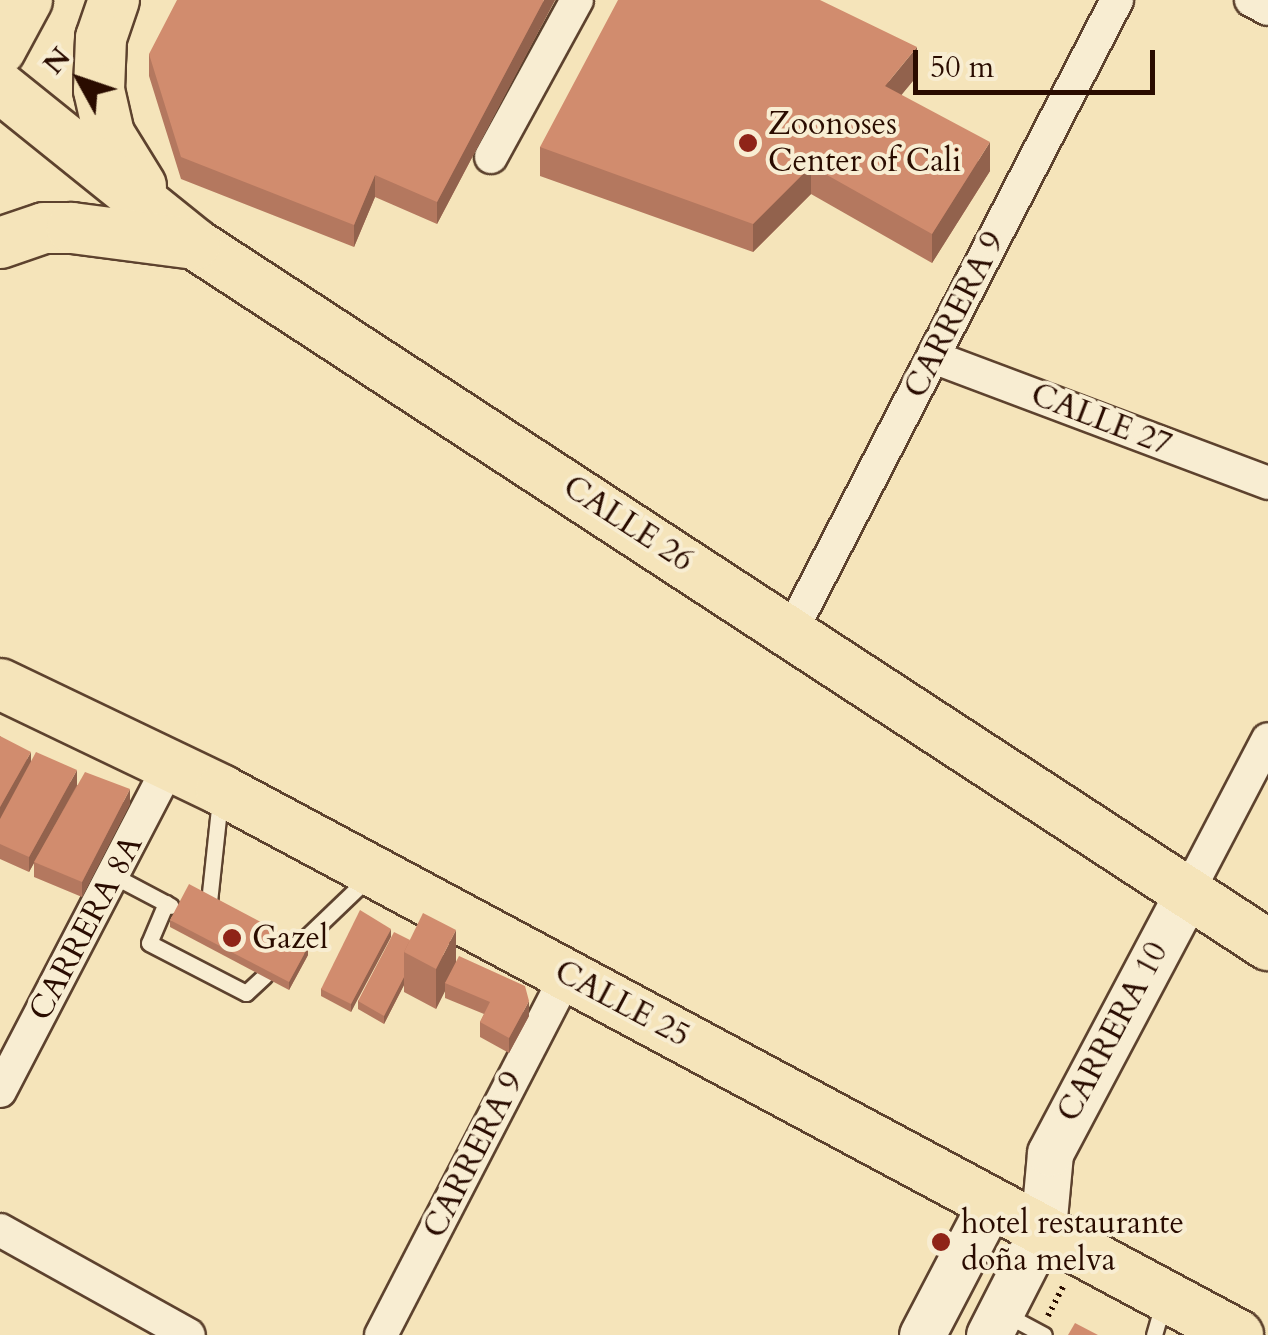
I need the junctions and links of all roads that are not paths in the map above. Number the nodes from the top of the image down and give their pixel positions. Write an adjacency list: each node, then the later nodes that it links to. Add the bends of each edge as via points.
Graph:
1 (27, 0): 7 (main road)
2 (114, 0): 11 (main road, via 98,72 109,134 130,174)
3 (577, 0): 9 (street)
4 (1118, 0): 12 (street, CARRERA 9)
5 (1251, 0): 6 (street)
6 (1268, 10)
7 (0, 50)
8 (0, 87): 11 (main road, CALLE 26)
9 (491, 157)
10 (0, 243): 11 (main road, via 44,228)
11 (195, 244): 14 (main road, CALLE 26)
12 (933, 357): 13 (street, CALLE 27); 14 (street, CARRERA 9)
13 (1268, 483)
14 (792, 630): 22 (main road, CALLE 26)
15 (0, 646): 18 (main road, via 83,694)
16 (0, 684): 18 (main road, CALLE 25)
17 (1268, 739): 22 (street, CARRERA 10)
18 (170, 764): 19 (main road, CALLE 25); 21 (street, CARRERA 8A)
19 (221, 790): 20 (main road, CALLE 25); 23 (lane)
20 (375, 871): 25 (lane); 26 (main road, CALLE 25)
21 (114, 876): 27 (lane, via 173,906 149,942 246,993); 28 (street, CARRERA 8A)
22 (1189, 890): 24 (main road, CALLE 26); 30 (main road, CARRERA 10, via 1050,1153)
23 (208, 902)
24 (1268, 945)
25 (294, 948)
26 (566, 975): 29 (main road, CALLE 25); 35 (street, CARRERA 9)
27 (264, 976)
28 (0, 1091)
29 (992, 1200): 30 (main road, CALLE 25); 36 (main road)
30 (1043, 1228): 32 (main road, CALLE 25); 33 (main road, CARRERA 10)
31 (0, 1230): 34 (street)
32 (1160, 1315): 37 (main road, CALLE 25)
33 (1018, 1329)
34 (189, 1335)
35 (381, 1335)
36 (922, 1335)
37 (1238, 1335)

